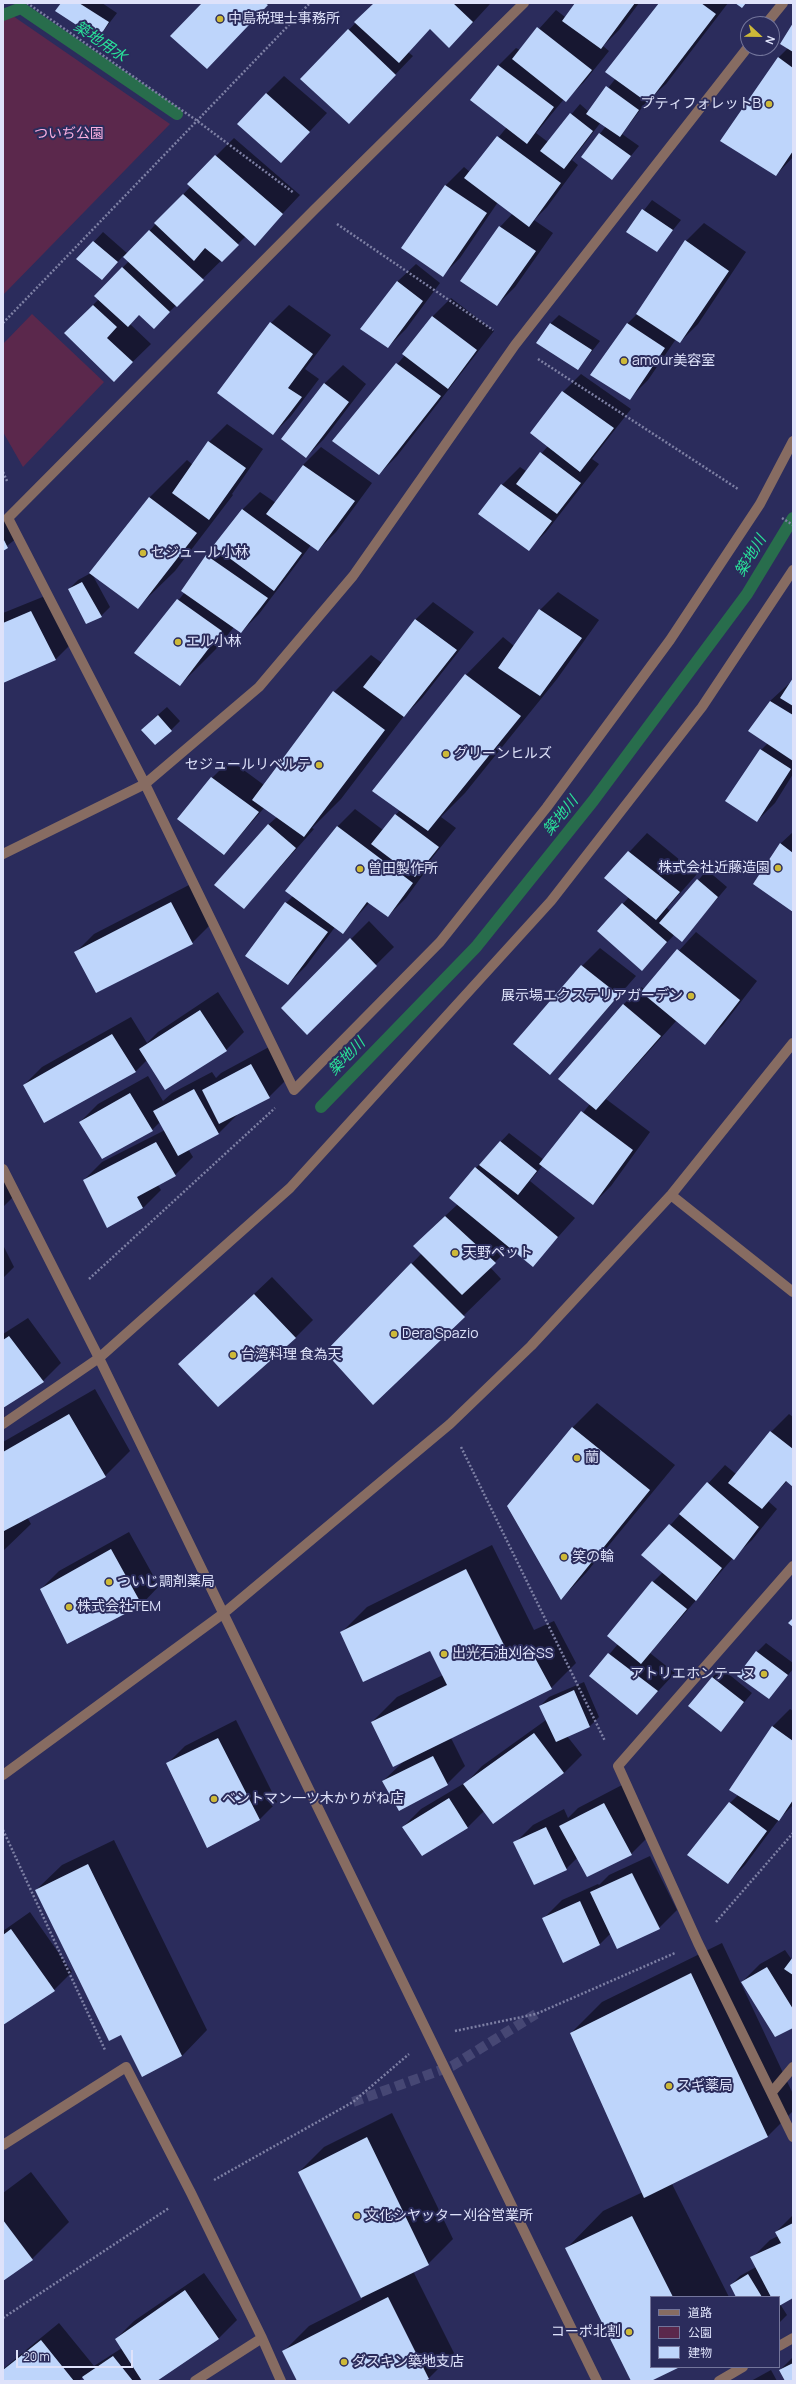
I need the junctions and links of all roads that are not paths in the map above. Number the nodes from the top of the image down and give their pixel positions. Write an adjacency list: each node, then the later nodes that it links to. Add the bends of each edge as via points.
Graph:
1 (524, 3): 7 (street, via 8,518)
2 (783, 3): 3 (street)
3 (772, 16)
4 (742, 56): 7 (street, via 515,345 353,576 259,688)
5 (793, 441): 7 (street, via 760,504 670,640 547,807 440,942 294,1090)
6 (793, 570): 13 (street, via 702,707 551,902 290,1188)
7 (145, 784): 8 (street)
8 (3, 854)
9 (793, 1043): 11 (street)
10 (3, 1169): 13 (street)
11 (671, 1194): 12 (street); 16 (street, via 531,1346 450,1424)
12 (793, 1292)
13 (99, 1358): 14 (street); 16 (street)
14 (3, 1424)
15 (793, 1566): 19 (street, via 618,1766 698,1943)
16 (224, 1614): 17 (street); 28 (street)
17 (3, 1775)
18 (793, 2067): 19 (street)
19 (772, 2092): 20 (street)
20 (793, 2137)
21 (3, 2145): 22 (street, via 126,2067)
22 (262, 2338): 26 (street); 27 (street)
23 (793, 2338): 24 (street)
24 (780, 2345)
25 (741, 2368): 29 (street)
26 (195, 2381)
27 (281, 2381)
28 (597, 2381)
29 (719, 2381)

